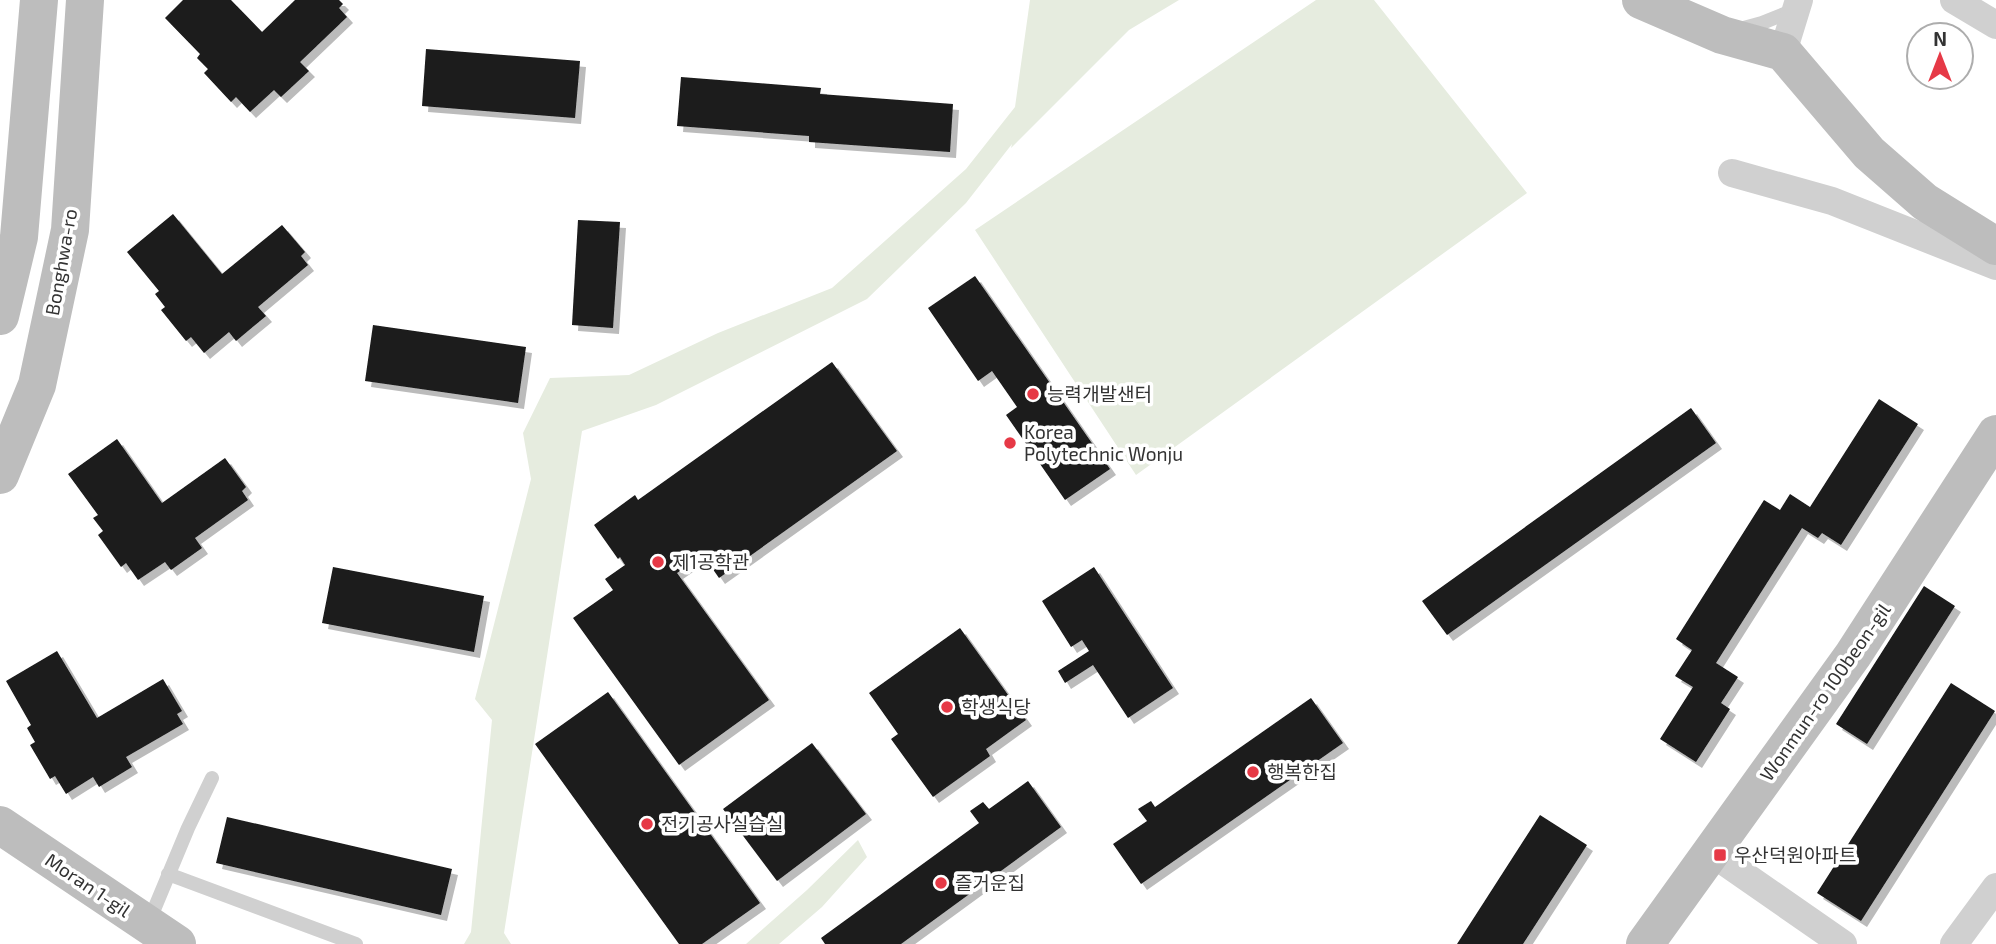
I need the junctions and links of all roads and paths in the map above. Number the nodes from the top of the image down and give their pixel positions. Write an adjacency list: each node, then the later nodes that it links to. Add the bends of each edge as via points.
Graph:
1 (39, 0): 12 (street, via 19,237)
2 (85, 0): 14 (street, Bonghwa-ro, via 70,230 37,385)
3 (1641, 0): 7 (street)
4 (1954, 0): 6 (street)
5 (1797, 5): 7 (lane, via 1762,23); 8 (street)
6 (1996, 24)
7 (1722, 35): 8 (street)
8 (1783, 52): 10 (street, via 1869,153 1925,202)
9 (1732, 173): 11 (street, via 1832,201)
10 (1996, 246)
11 (1996, 266)
12 (0, 316)
13 (1996, 434): 17 (street, Wonmun-ro 100beon-gil, via 1853,655)
14 (0, 475)
15 (212, 778): 18 (lane)
16 (0, 825): 20 (street, Moran 1-gil)
17 (1712, 853): 22 (street, Wonmun-ro 100beon-gil); 23 (street)
18 (168, 874): 20 (lane); 21 (lane)
19 (1996, 887): 24 (street)
20 (162, 934)
21 (355, 944)
22 (1645, 944)
23 (1843, 944)
24 (1954, 944)

